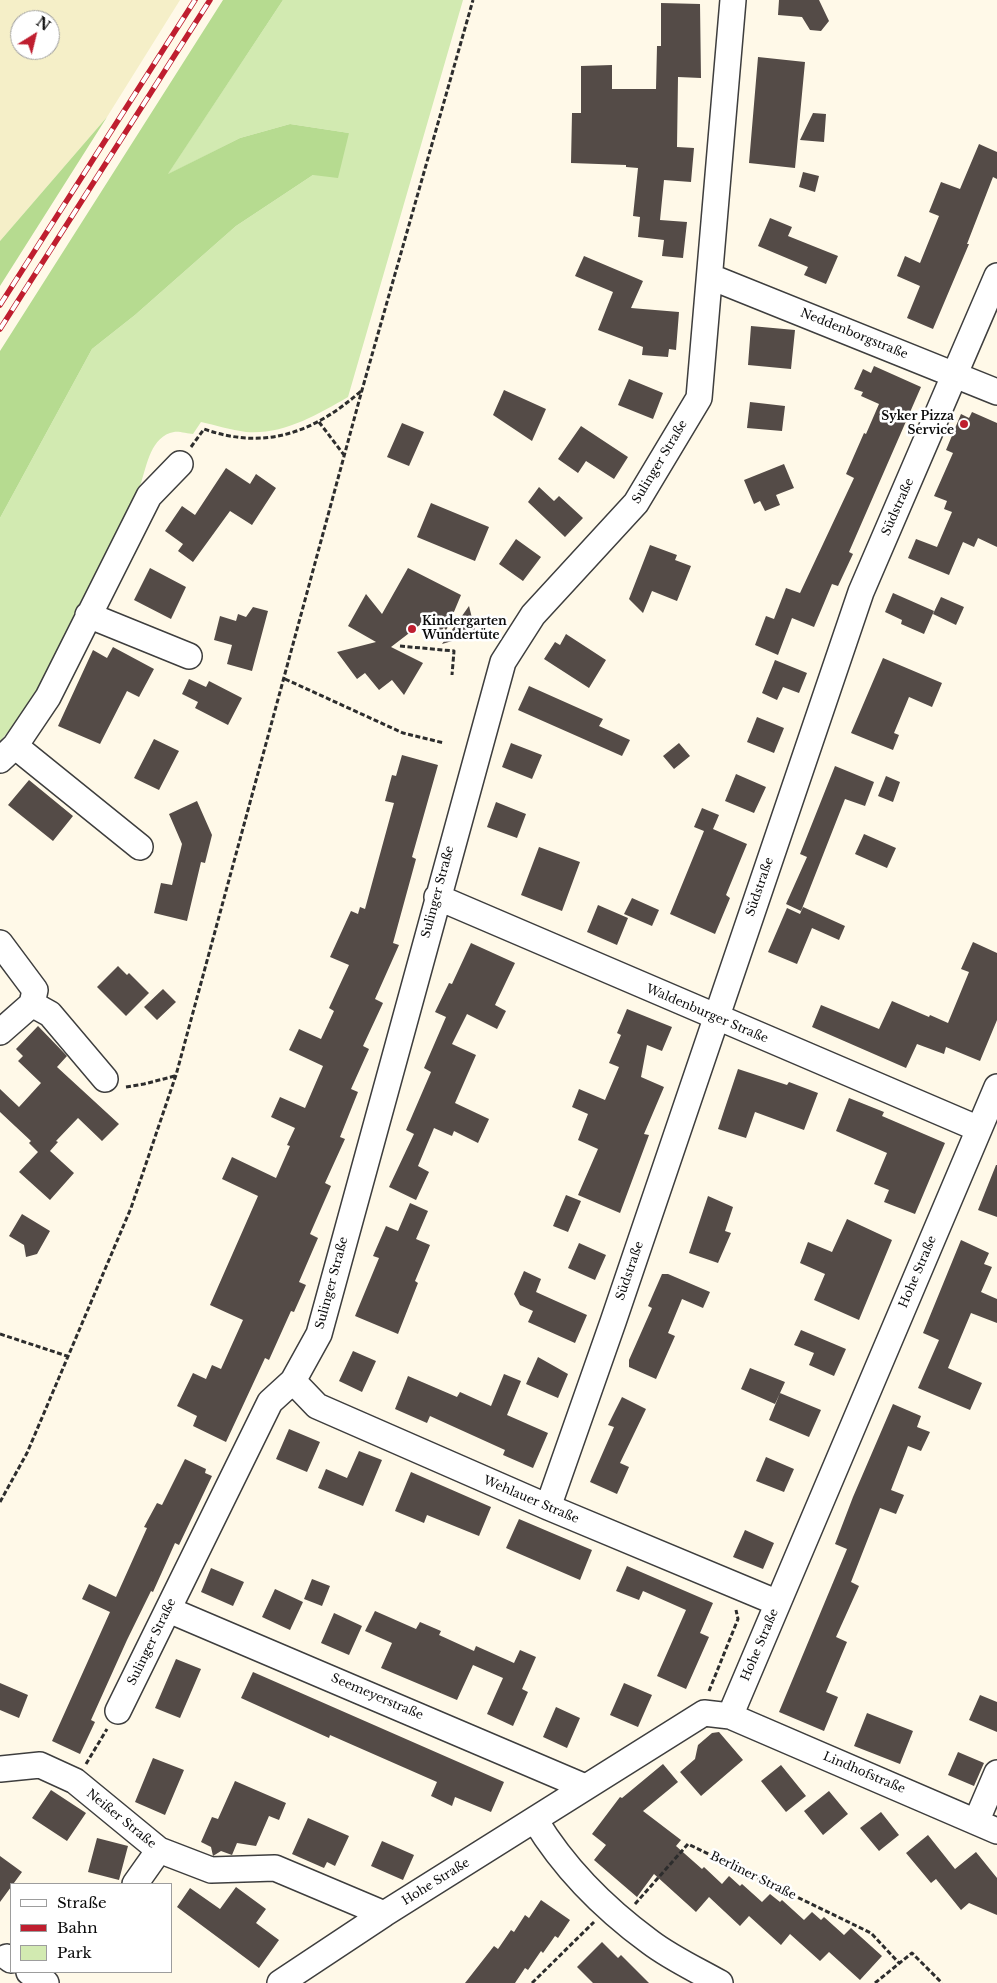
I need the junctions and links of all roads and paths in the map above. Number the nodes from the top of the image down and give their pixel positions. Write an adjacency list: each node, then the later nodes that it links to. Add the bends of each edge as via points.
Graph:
1 (472, 0): 6 (path)
2 (733, 0): 4 (street, Sulinger Straße)
3 (997, 276): 5 (street, Südstraße)
4 (711, 277): 5 (street, Neddenborgstraße); 19 (street, Sulinger Straße, via 699,398 636,503 533,615 503,662)
5 (956, 375): 7 (street, Neddenborgstraße); 22 (street, Südstraße, via 861,592)
6 (362, 390): 8 (path, via 338,411); 9 (path)
7 (997, 392)
8 (319, 422): 9 (path); 10 (path, via 265,439 237,438 204,429)
9 (344, 456): 15 (path)
10 (180, 464): 11 (street, via 149,496)
11 (88, 615): 13 (street); 17 (street, via 48,698)
12 (400, 646): 14 (path, via 454,651)
13 (189, 656)
14 (452, 675)
15 (285, 679): 16 (path, via 403,733); 24 (path)
16 (444, 743)
17 (8, 753): 18 (street)
18 (140, 847)
19 (437, 897): 22 (street, Waldenburger Straße); 30 (street, Sulinger Straße, via 319,1334)
20 (0, 943): 21 (street, via 36,990)
21 (32, 1004): 23 (street); 25 (street, via 50,1014)
22 (716, 1018): 27 (street, Waldenburger Straße); 32 (street, Südstraße)
23 (0, 1032)
24 (176, 1075): 25 (path, via 126,1087); 29 (path, via 131,1208)
25 (105, 1079)
26 (997, 1087): 27 (street, Hohe Straße)
27 (988, 1118): 34 (street, Hohe Straße)
28 (0, 1334): 29 (path)
29 (68, 1356): 31 (path, via 27,1452)
30 (293, 1381): 32 (street, Wehlauer Straße, via 317,1406); 35 (street, Sulinger Straße, via 270,1402)
31 (0, 1502)
32 (548, 1507): 33 (street, Wehlauer Straße)
33 (729, 1583): 34 (street, Wehlauer Straße); 37 (path, via 738,1618 703,1704)
34 (778, 1603): 38 (street, Hohe Straße)
35 (168, 1610): 36 (street, Sulinger Straße); 42 (street, Seemeyerstraße)
36 (118, 1711): 41 (path)
37 (704, 1713): 38 (street); 42 (street, Hohe Straße)
38 (730, 1716): 44 (street, Lindhofstraße)
39 (0, 1769): 41 (street, Neißer Straße, via 40,1765)
40 (997, 1773): 44 (street)
41 (75, 1781): 45 (street, Neißer Straße)
42 (586, 1787): 43 (street, Hohe Straße)
43 (535, 1820): 47 (street, Hohe Straße); 48 (street, via 552,1848 596,1898)
44 (987, 1826)
45 (160, 1850): 46 (street); 47 (street, Neißer Straße, via 211,1870 275,1868)
46 (136, 1883)
47 (384, 1914): 53 (street, Hohe Straße)
48 (615, 1914): 49 (path, Berliner Straße, via 688,1844 871,1933); 54 (path); 55 (street, via 651,1943)
49 (899, 1963): 56 (path); 57 (path, via 912,1953)
50 (31, 1973): 52 (street)
51 (60, 1973): 52 (street)
52 (46, 1983)
53 (280, 1983)
54 (532, 1983)
55 (720, 1983)
56 (875, 1983)
57 (942, 1983)

